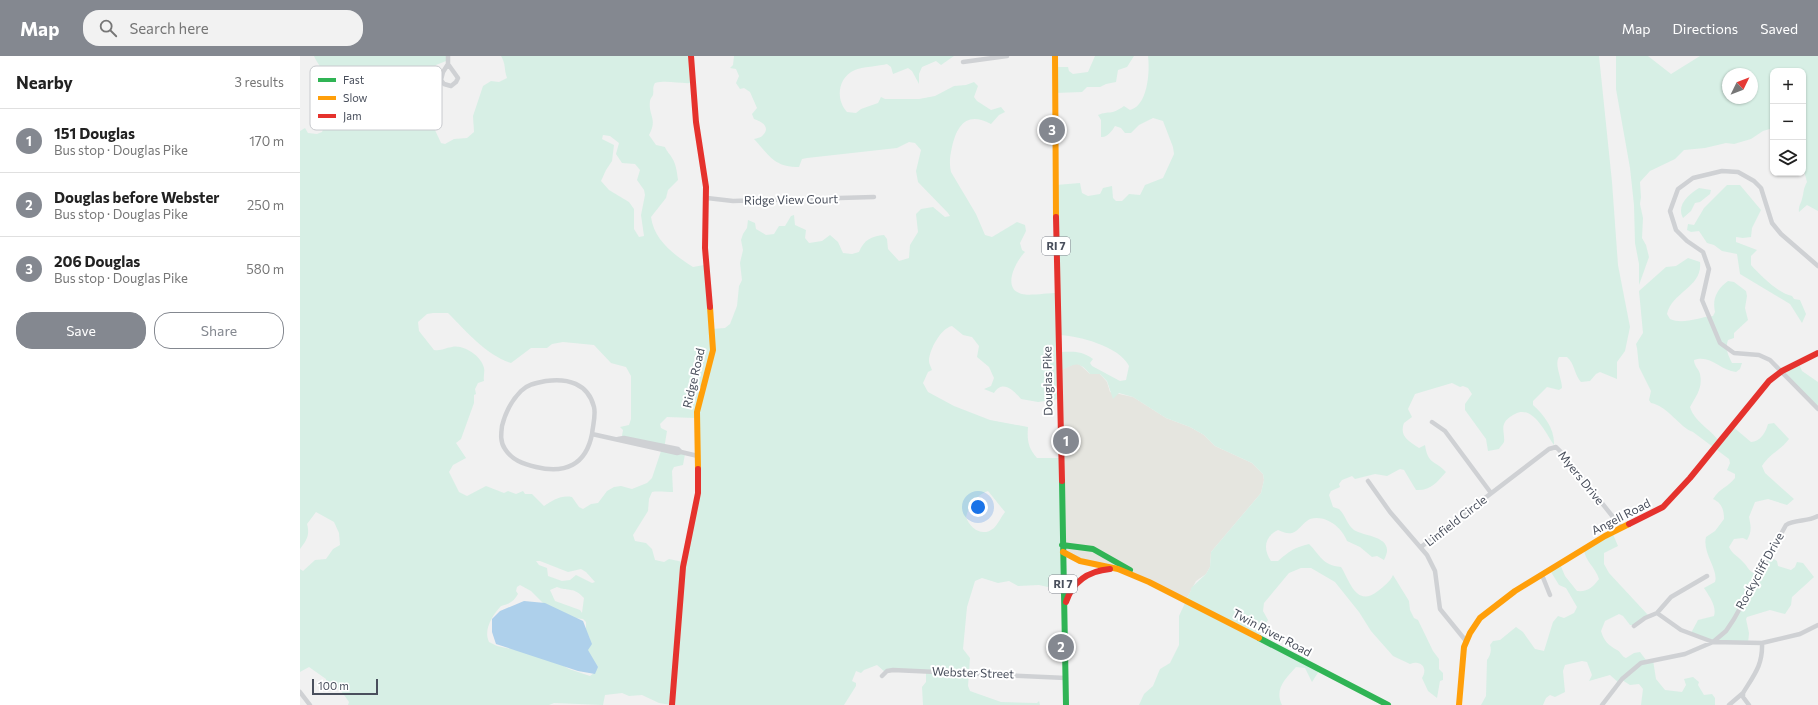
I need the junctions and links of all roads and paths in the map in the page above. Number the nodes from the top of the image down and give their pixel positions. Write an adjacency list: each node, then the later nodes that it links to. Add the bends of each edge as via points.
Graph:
1 (448, 56): 6 (street)
2 (691, 56): 10 (street, Ridge Road, via 696,122)
3 (1007, 56): 5 (street)
4 (1055, 56): 23 (street, Douglas Pike / RI 7)
5 (963, 62)
6 (448, 64): 7 (street); 8 (street, via 458,78 451,86)
7 (442, 76)
8 (442, 81)
9 (874, 197): 10 (street, Ridge View Court, via 733,201)
10 (707, 198): 18 (street, Ridge Road, via 704,229 713,350 697,412)
11 (1818, 266): 13 (street, via 1781,234 1772,223 1761,188 1738,172 1722,171 1693,178 1678,189 1670,211 1676,230 1703,252 1709,269 1702,300 1720,343 1734,353 1759,355 1770,360)
12 (1818, 353): 13 (street, Angell Road)
13 (1782, 371): 14 (street); 22 (street, Angell Road, via 1757,395 1664,507)
14 (1818, 409)
15 (1432, 422): 20 (street, via 1445,431)
16 (592, 434): 16 (street, via 595,412 590,397 575,382 553,380 531,384 521,390 508,410 502,425 501,439 504,449 522,464 557,470 567,468 580,459 590,445); 18 (street)
17 (1557, 448): 20 (street, Linfield Circle, via 1549,449); 22 (street, Myers Drive)
18 (698, 456): 43 (street, Ridge Road, via 698,493 683,567)
19 (1368, 481): 24 (street, via 1390,512)
20 (1491, 493): 24 (street, Linfield Circle)
21 (1818, 516): 36 (street, Rockycliff Drive, via 1786,525 1734,619 1726,631)
22 (1621, 528): 27 (street, Angell Road)
23 (1062, 545): 25 (street, Douglas Pike / RI 7); 29 (street, Twin River Road, via 1093,549)
24 (1421, 547): 35 (street, Linfield Circle, via 1435,571 1440,609)
25 (1063, 552): 26 (street, Twin River Road, via 1080,561); 32 (street, Douglas Pike / RI 7)
26 (1118, 569): 29 (street, Twin River Road); 32 (street, via 1098,570 1082,578 1069,593)
27 (1542, 574): 30 (street); 35 (street, Angell Road, via 1488,611)
28 (1707, 576): 31 (street, via 1671,596)
29 (1145, 580): 45 (street, Twin River Road)
30 (1550, 595)
31 (1657, 613): 34 (street, via 1644,618); 36 (street, via 1680,630)
32 (1064, 614): 39 (street, Douglas Pike / RI 7)
33 (1818, 625): 37 (street, via 1800,634)
34 (1634, 626)
35 (1466, 641): 46 (street, Angell Road, via 1462,655)
36 (1713, 642): 37 (street); 47 (street, via 1685,654 1641,663 1622,679)
37 (1762, 643): 41 (street, via 1760,666)
38 (882, 676): 39 (street, Webster Street, via 893,670)
39 (1066, 678): 44 (street, Douglas Pike / RI 7)
40 (300, 692): 42 (street)
41 (1743, 693): 48 (street); 49 (street)
42 (310, 705)
43 (672, 705)
44 (1066, 705)
45 (1388, 705)
46 (1459, 705)
47 (1602, 705)
48 (1729, 705)
49 (1749, 705)

